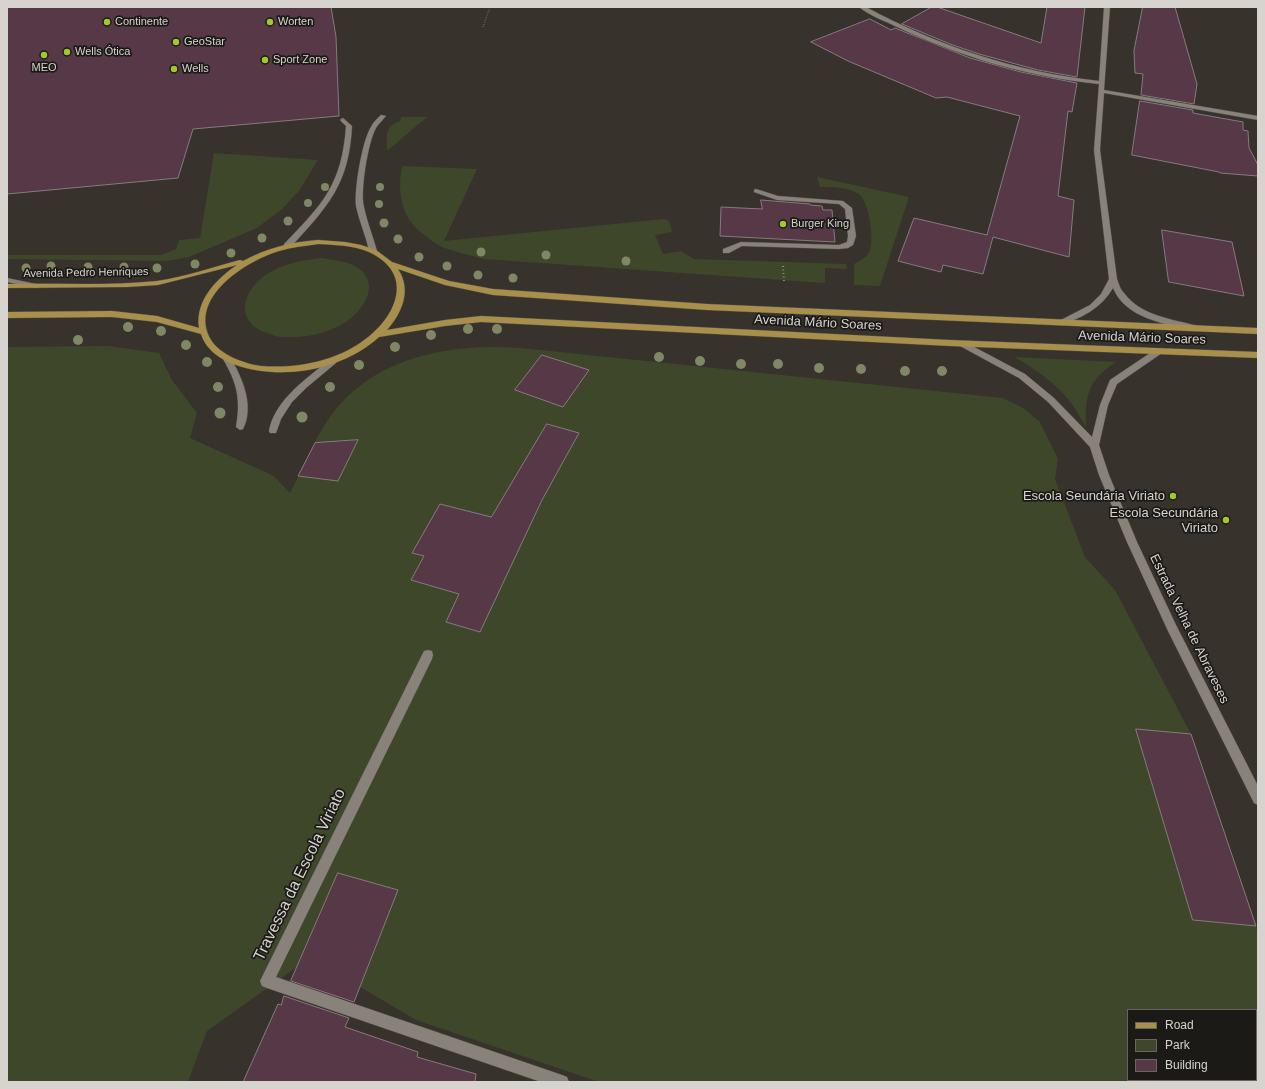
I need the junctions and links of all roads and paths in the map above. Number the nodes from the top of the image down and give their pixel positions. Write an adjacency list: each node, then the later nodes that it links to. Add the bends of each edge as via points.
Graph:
1 (490, 7): 4 (path)
2 (862, 7): 5 (street, via 923,37 996,63 1048,75)
3 (1107, 7): 5 (street)
4 (483, 27)
5 (1102, 83): 6 (street)
6 (1101, 91): 8 (street); 17 (street, via 1097,150)
7 (383, 116): 12 (street, via 373,128 359,199 362,218 370,235)
8 (1258, 118)
9 (343, 120): 11 (street, via 349,126 349,144 336,188 317,214)
10 (756, 191): 13 (street, via 777,198 841,202 848,208 852,236 850,243 839,247 741,244)
11 (287, 246): 12 (main road, via 318,242 348,243); 14 (main road)
12 (373, 251): 16 (main road)
13 (726, 251)
14 (258, 256): 21 (main road, Avenida Pedro Henriques, via 158,283); 26 (main road, via 232,272 212,290 202,311)
15 (782, 262): 19 (path)
16 (391, 264): 23 (main road, Avenida Mário Soares, via 448,283 493,292 707,307); 27 (main road, via 400,279 402,297 395,316)
17 (1113, 279): 23 (street, via 1108,292 1098,303 1088,311); 24 (street, via 1120,293 1130,304 1144,313)
18 (7, 280): 21 (street)
19 (784, 282)
20 (7, 286): 21 (main road, Avenida Pedro Henriques)
21 (36, 286)
22 (7, 315): 26 (main road, via 112,314 157,318)
23 (1061, 322): 24 (main road, Avenida Mário Soares)
24 (1195, 328): 25 (main road, Avenida Mário Soares)
25 (1258, 331)
26 (203, 332): 31 (main road, via 212,347)
27 (379, 334): 28 (main road, Avenida Mário Soares, via 481,319); 32 (main road, via 358,349)
28 (963, 344): 29 (main road, Avenida Mário Soares); 35 (street, via 1022,376 1051,400)
29 (1159, 351): 30 (main road, Avenida Mário Soares); 35 (street, via 1113,382)
30 (1258, 355)
31 (228, 359): 32 (main road, via 250,367 276,370 305,368); 33 (street, via 239,380 242,397)
32 (333, 361): 34 (street, via 306,383 288,403 278,416)
33 (240, 427)
34 (273, 431)
35 (1094, 445): 37 (street, Estrada Velha de Abraveses, via 1142,564)
36 (428, 655): 38 (street, Travessa da Escola Viriato, via 266,981)
37 (1258, 799)
38 (562, 1082)

